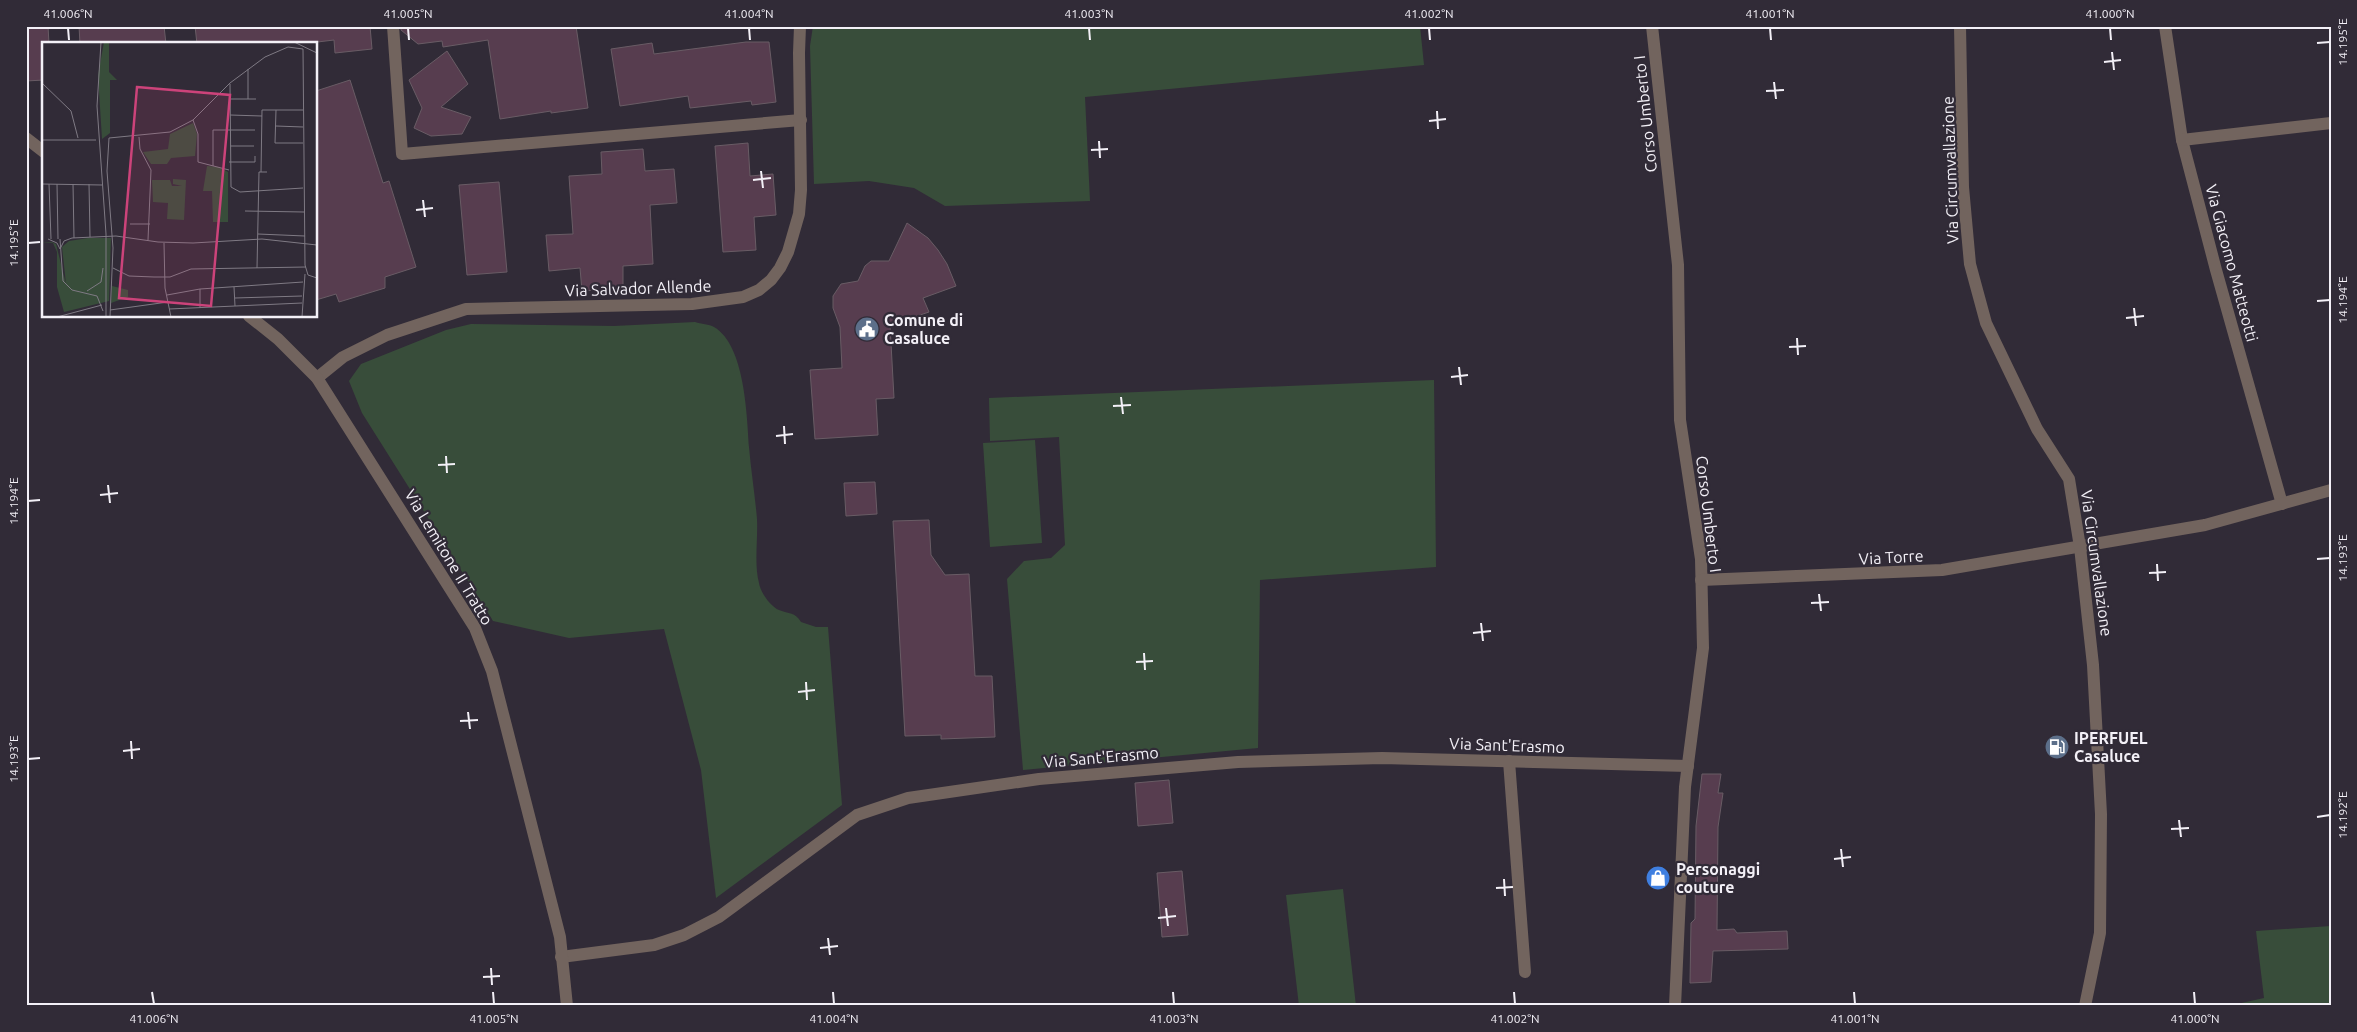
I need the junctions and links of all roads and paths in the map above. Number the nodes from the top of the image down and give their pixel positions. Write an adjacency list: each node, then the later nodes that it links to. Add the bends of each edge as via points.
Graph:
1 (393, 26): 6 (street, via 402,154)
2 (800, 26): 6 (street, Via Salvador Allende)
3 (1652, 26): 16 (street, Corso Umberto I, via 1678,265 1680,420 1701,559)
4 (1960, 26): 15 (street, Via Circumvallazione, via 1964,187 1970,264 1986,323 2037,429 2069,479)
5 (2165, 26): 9 (street, Via Giacomo Matteotti)
6 (801, 120): 12 (street, Via Salvador Allende, via 799,214 780,268 759,290 743,297 692,304 466,309 387,335 343,357)
7 (2331, 123): 9 (street)
8 (26, 138): 10 (street)
9 (2182, 140): 14 (street, Via Giacomo Matteotti)
10 (42, 150)
11 (252, 318): 12 (street, Via Lemitone II Tratto)
12 (317, 378): 19 (street, Via Lemitone II Tratto, via 475,628 492,671 560,937)
13 (2331, 490): 14 (street, Via Torre)
14 (2282, 504): 15 (street, Via Torre, via 2205,525)
15 (2080, 547): 16 (street, Via Torre, via 1942,570); 23 (street, Via Circumvallazione, via 2094,665 2101,814 2100,933)
16 (1701, 580): 18 (street, Corso Umberto I, via 1703,648)
17 (1509, 761): 18 (street, Via Sant'Erasmo); 19 (street, Via Sant'Erasmo, via 1382,758 1238,762 1039,779 908,798 857,815 719,917 684,935 654,945); 20 (street)
18 (1688, 766): 22 (street, Corso Umberto I)
19 (562, 957): 21 (street, Via Lemitone II Tratto)
20 (1525, 972)
21 (567, 1006)
22 (1675, 1006)
23 (2085, 1006)

